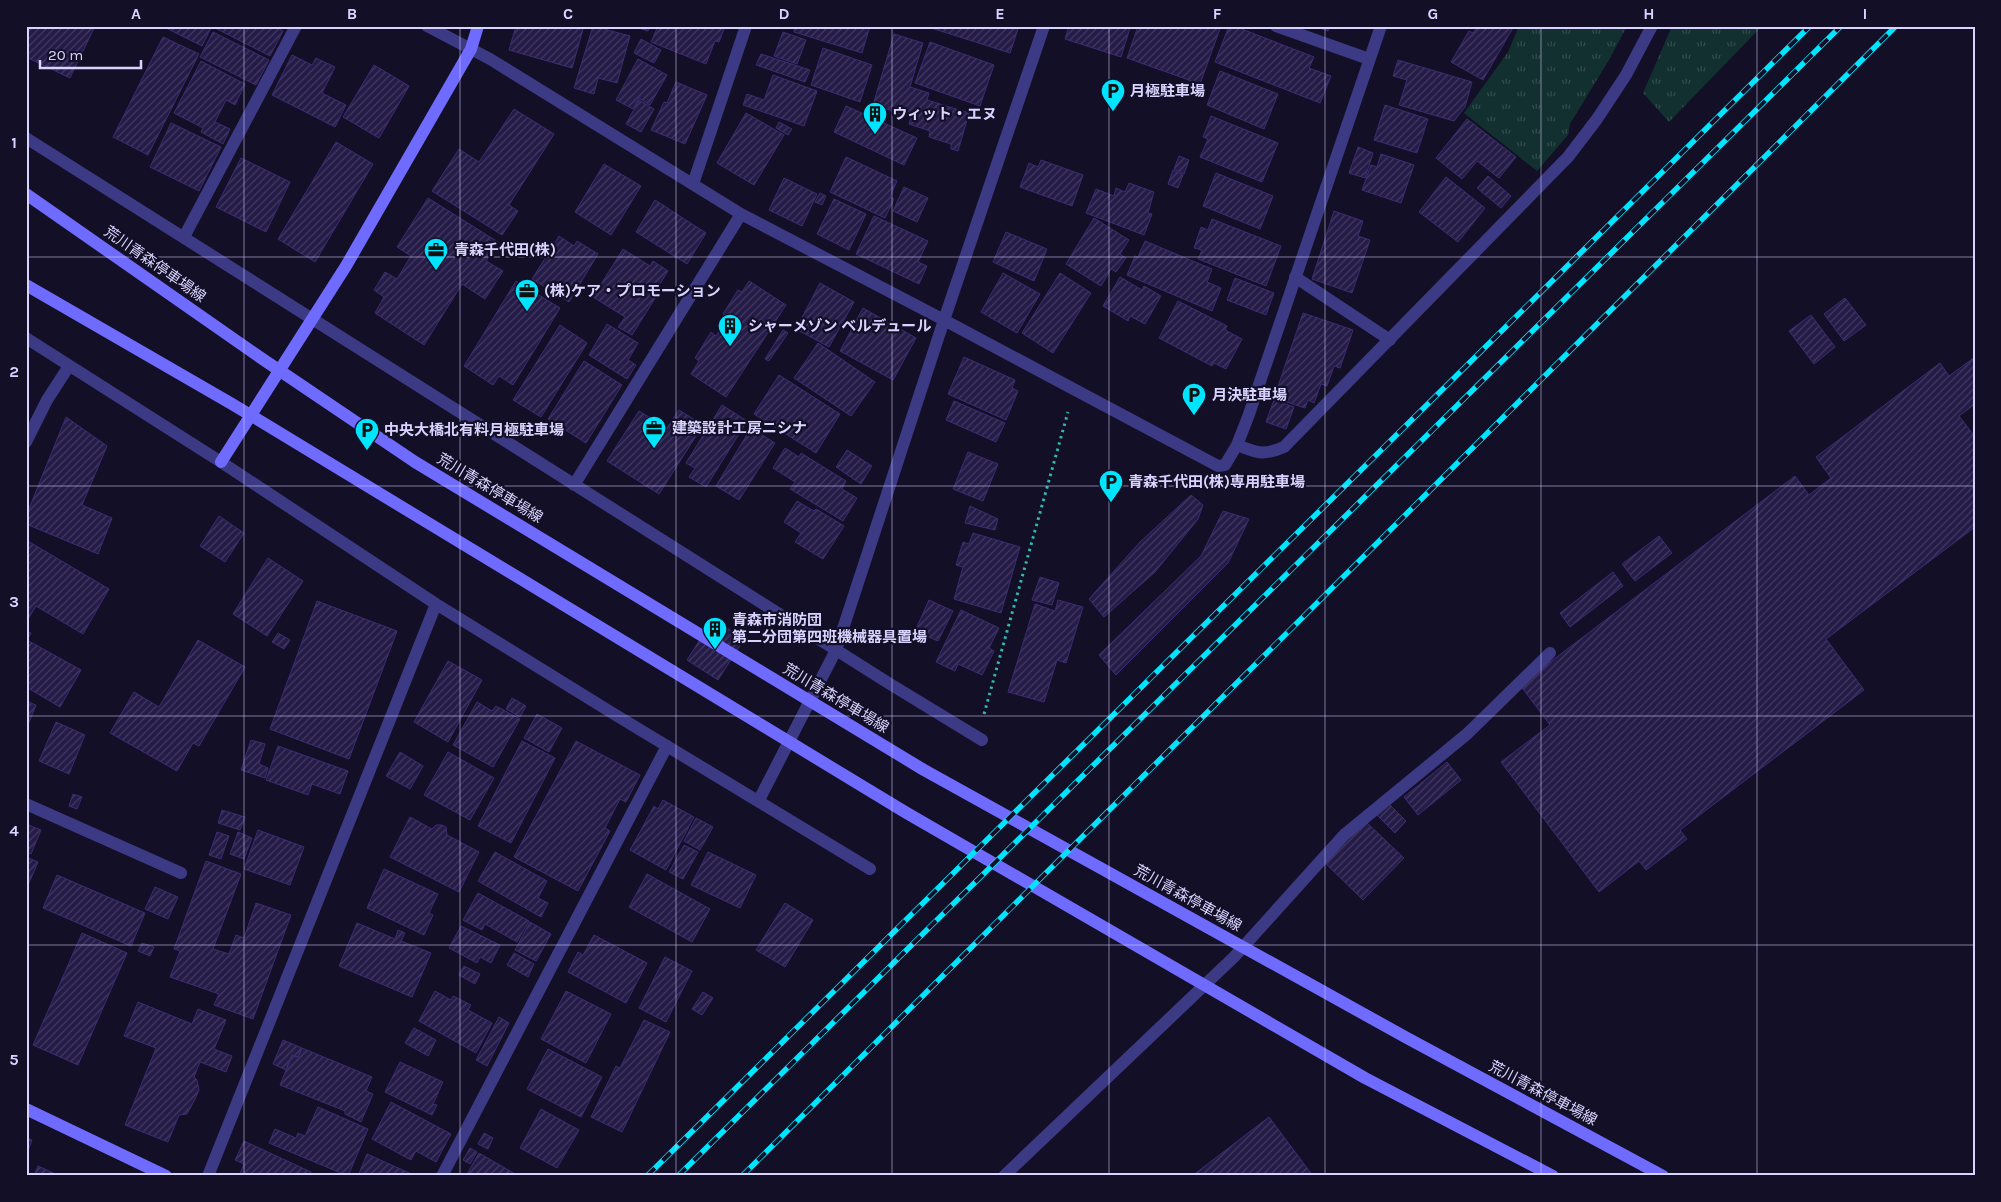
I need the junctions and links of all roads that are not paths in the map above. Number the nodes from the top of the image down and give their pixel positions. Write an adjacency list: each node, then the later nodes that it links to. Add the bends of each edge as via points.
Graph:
1 (296, 26): 15 (street)
2 (427, 26): 9 (street)
3 (478, 26): 9 (main road)
4 (746, 26): 12 (street)
5 (1044, 26): 19 (street)
6 (1276, 26): 10 (street)
7 (1381, 26): 10 (street)
8 (1652, 26): 21 (street, via 1626,75 1568,157)
9 (471, 49): 12 (street); 18 (main road)
10 (1370, 59): 16 (street)
11 (26, 138): 15 (street)
12 (693, 184): 14 (street)
13 (26, 194): 42 (main road, 荒川青森停車場線, via 415,462 924,770 1406,1038)
14 (741, 214): 19 (street); 26 (street)
15 (184, 238): 18 (street)
16 (1295, 277): 21 (street); 24 (street)
17 (26, 285): 41 (main road, via 232,404 905,812 1365,1078)
18 (313, 319): 25 (main road); 26 (street)
19 (944, 320): 24 (street, via 1218,466 1225,465); 28 (street)
20 (26, 338): 22 (street)
21 (1390, 340): 24 (street, via 1284,448 1269,453)
22 (69, 366): 23 (street); 25 (street)
23 (26, 442)
24 (1237, 445)
25 (221, 462): 27 (street)
26 (574, 485): 28 (street)
27 (436, 604): 31 (street); 38 (street)
28 (836, 650): 30 (street); 32 (street)
29 (1550, 653): 40 (street, via 1468,734 1344,835 1234,957)
30 (978, 737)
31 (667, 746): 32 (street); 39 (street)
32 (760, 800): 34 (street)
33 (26, 804): 35 (street)
34 (870, 869)
35 (182, 872)
36 (26, 1109): 37 (main road)
37 (166, 1176)
38 (208, 1176)
39 (442, 1176)
40 (1004, 1176)
41 (1553, 1176)
42 (1663, 1176)

